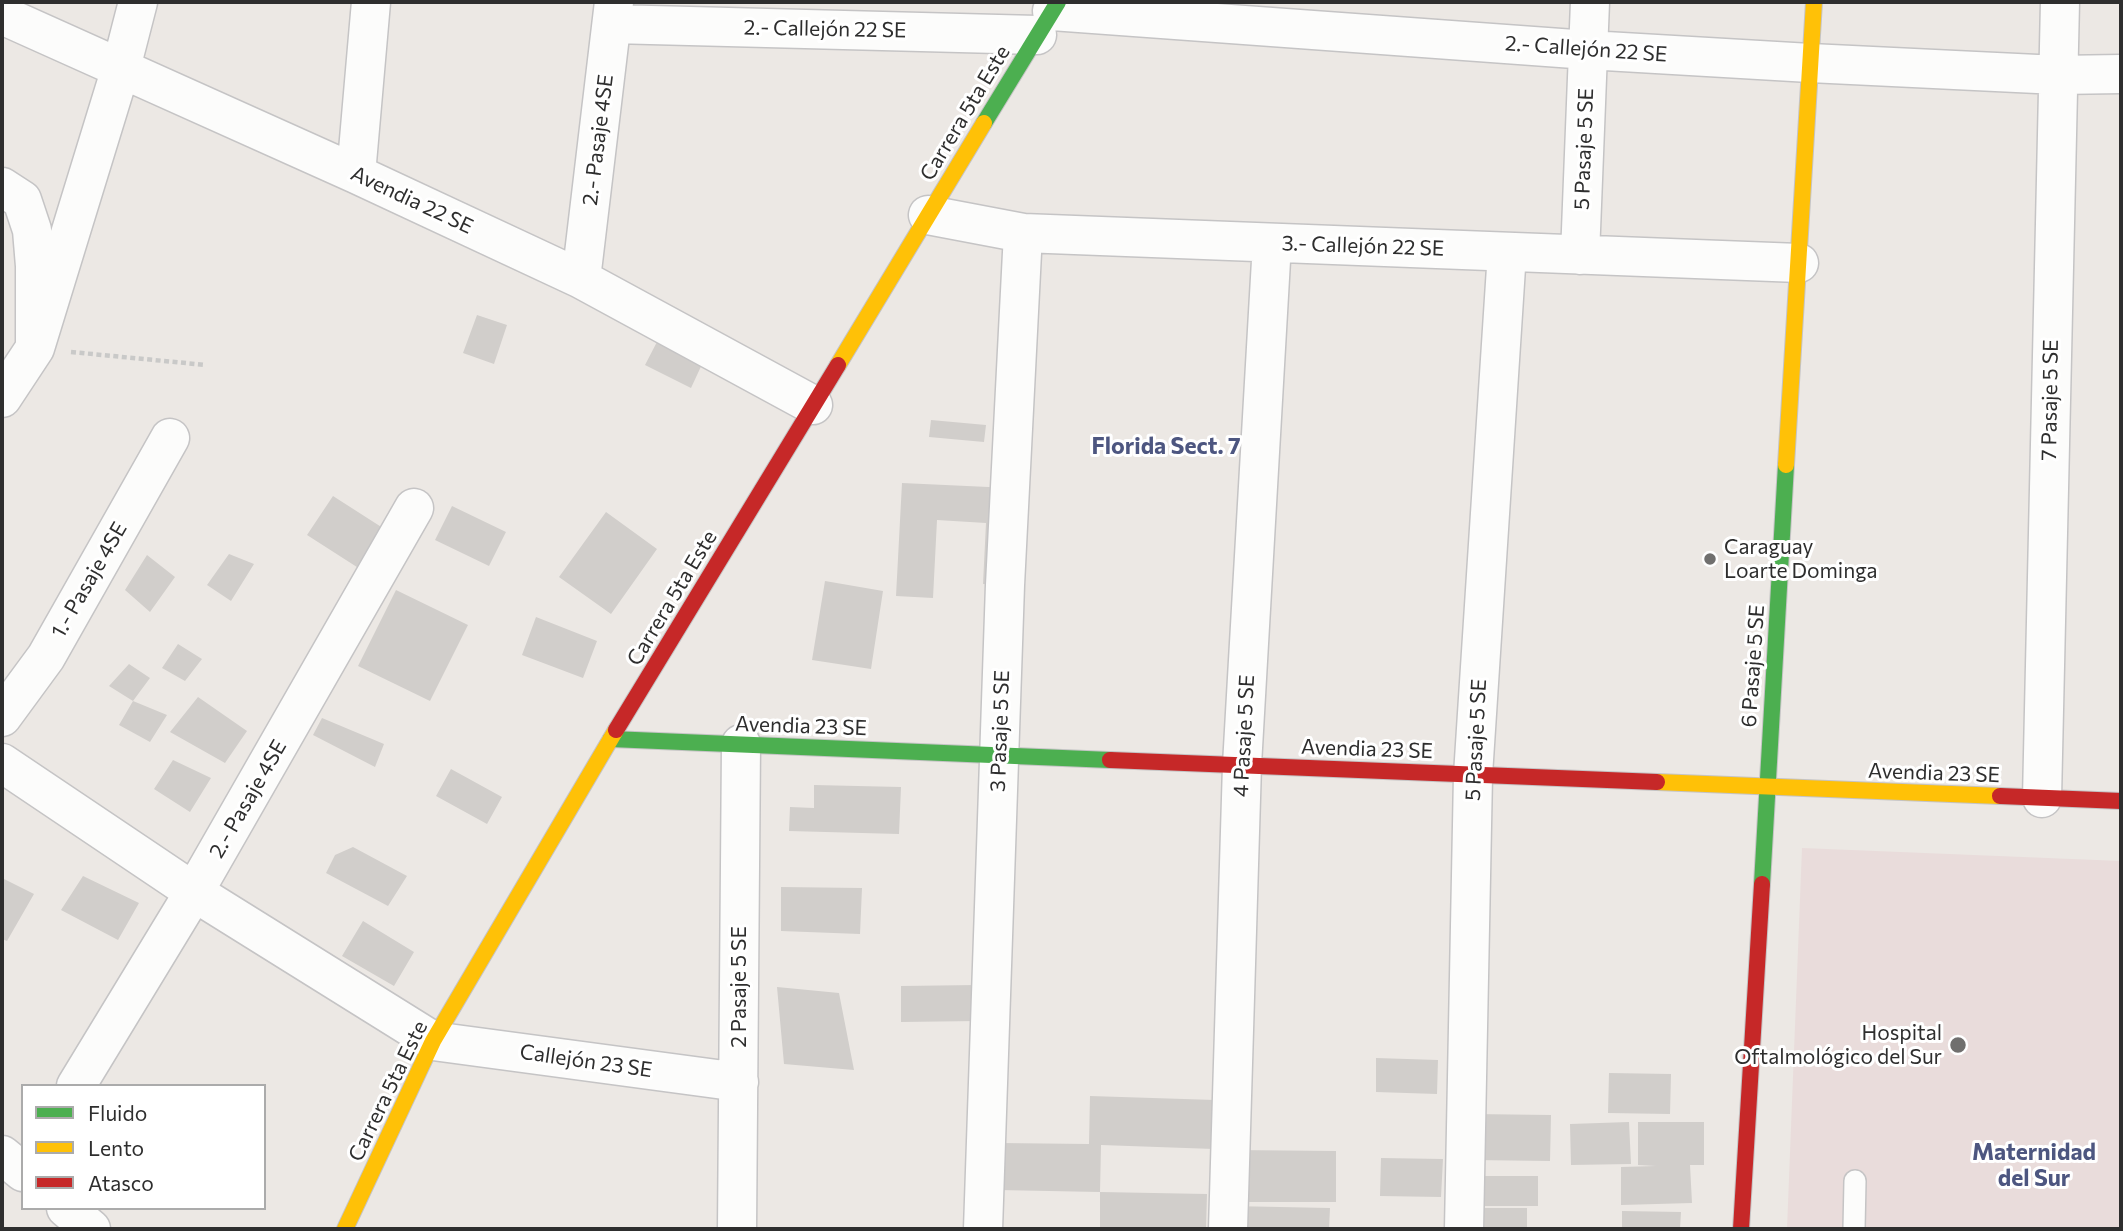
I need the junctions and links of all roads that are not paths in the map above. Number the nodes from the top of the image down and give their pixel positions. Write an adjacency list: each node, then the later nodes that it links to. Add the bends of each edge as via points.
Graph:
1 (138, 2): 12 (street)
2 (371, 2): 15 (street)
3 (1590, 2): 10 (street, 5 Pasaje 5 SE)
4 (1814, 2): 11 (street, 6 Pasaje 5 SE)
5 (2060, 2): 14 (street, 7 Pasaje 5 SE)
6 (613, 13): 8 (street, 2.- Callejón 22 SE); 23 (street, 2.- Pasaje 4SE)
7 (2, 15): 12 (street, Avendia 22 SE)
8 (1049, 16): 9 (street, 2.- Callejón 22 SE); 17 (street, Carrera 5ta Este)
9 (1336, 17): 10 (street, 2.- Callejón 22 SE)
10 (1588, 50): 11 (street, 2.- Callejón 22 SE); 21 (street, 5 Pasaje 5 SE)
11 (1810, 63): 14 (street, 2.- Callejón 22 SE); 22 (street, 6 Pasaje 5 SE)
12 (121, 68): 15 (street, Avendia 22 SE); 24 (street)
13 (2121, 74): 14 (street, 2.- Callejón 22 SE)
14 (2058, 75): 37 (street, 7 Pasaje 5 SE)
15 (356, 174): 23 (street, Avendia 22 SE)
16 (2, 187): 24 (street, via 22,200 32,230)
17 (929, 215): 18 (street, 3.- Callejón 22 SE); 26 (street, Carrera 5ta Este)
18 (1023, 233): 19 (street, 3.- Callejón 22 SE); 32 (street, 3 Pasaje 5 SE)
19 (1272, 243): 20 (street, 3.- Callejón 22 SE); 34 (street, 4 Pasaje 5 SE)
20 (1507, 252): 21 (street, 3.- Callejón 22 SE); 35 (street, 5 Pasaje 5 SE)
21 (1580, 255): 22 (street, 3.- Callejón 22 SE)
22 (1799, 263): 36 (street, 6 Pasaje 5 SE)
23 (581, 278): 26 (street, Avendia 22 SE)
24 (36, 348): 25 (street)
25 (2, 398)
26 (813, 405): 30 (street, Carrera 5ta Este)
27 (170, 438): 29 (street, 1.- Pasaje 4SE, via 46,657)
28 (414, 508): 39 (street, 2.- Pasaje 4SE)
29 (2, 717)
30 (611, 739): 31 (street, Avendia 23 SE); 40 (street, Carrera 5ta Este)
31 (741, 744): 32 (street, Avendia 23 SE); 41 (street, 2 Pasaje 5 SE)
32 (999, 755): 34 (street, Avendia 23 SE); 50 (street, 3 Pasaje 5 SE)
33 (2, 764): 39 (street)
34 (1242, 765): 35 (street, Avendia 23 SE); 51 (street, 4 Pasaje 5 SE)
35 (1473, 775): 36 (street, Avendia 23 SE); 52 (street, 5 Pasaje 5 SE)
36 (1767, 787): 37 (street, Avendia 23 SE); 53 (street, 6 Pasaje 5 SE)
37 (2042, 798): 38 (street, Avendia 23 SE)
38 (2121, 801)
39 (194, 892): 40 (street); 42 (street, 2.- Pasaje 4SE)
40 (433, 1041): 41 (street, Callejón 23 SE); 48 (street, Carrera 5ta Este)
41 (739, 1082): 49 (street, 2 Pasaje 5 SE)
42 (77, 1084)
43 (2, 1155): 44 (street)
44 (21, 1170)
45 (1855, 1181): 54 (lane)
46 (68, 1210): 47 (street)
47 (91, 1229)
48 (345, 1229)
49 (737, 1229)
50 (983, 1229)
51 (1228, 1229)
52 (1464, 1229)
53 (1741, 1229)
54 (1854, 1229)

